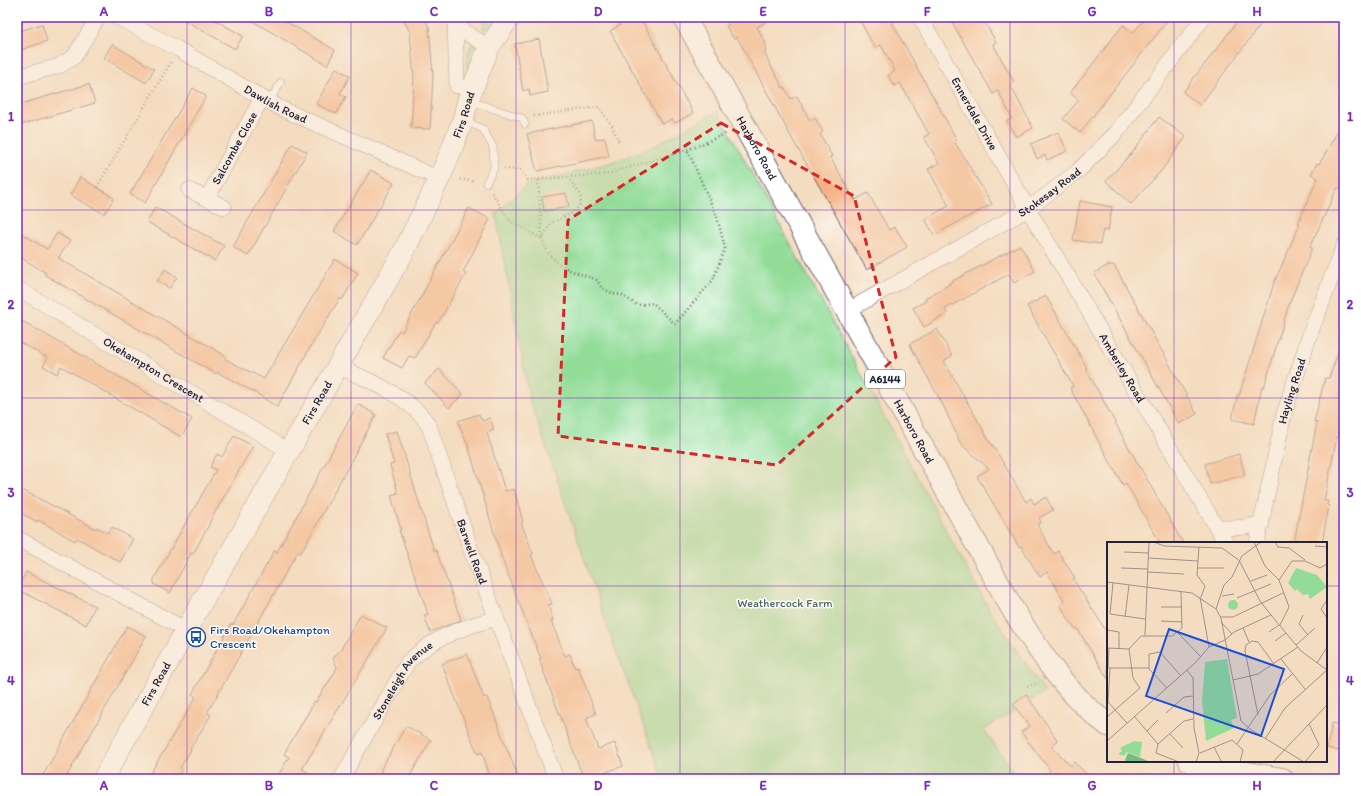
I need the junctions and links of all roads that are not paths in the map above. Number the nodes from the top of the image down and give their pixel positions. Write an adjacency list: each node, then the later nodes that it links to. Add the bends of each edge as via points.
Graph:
1 (98, 17): 9 (street, via 74,57 60,66)
2 (118, 17): 12 (street, Dawlish Road)
3 (510, 17): 8 (street, Firs Road)
4 (684, 17): 23 (main road, Harboro Road / A6144)
5 (920, 17): 20 (street, Ennerdale Drive)
6 (1204, 17): 20 (street, Stokesay Road, via 1103,148)
7 (454, 20): 8 (street, via 465,32); 11 (street, Firs Road)
8 (489, 47): 11 (street, Firs Road)
9 (17, 77)
10 (281, 82): 12 (lane)
11 (462, 93): 13 (street, Firs Road); 14 (lane)
12 (265, 100): 15 (street, Dawlish Road); 18 (street, Salcombe Close)
13 (463, 120): 15 (street, Firs Road); 16 (lane, via 483,129 490,139 494,168)
14 (523, 121)
15 (442, 175): 24 (street, Firs Road, via 403,253)
16 (486, 183)
17 (189, 190): 18 (street, Salcombe Close)
18 (207, 198): 19 (street, Salcombe Close)
19 (224, 207)
20 (1028, 210): 23 (street, Stokesay Road); 27 (street, Amberley Road)
21 (1344, 245): 26 (street, Hayling Road, via 1310,334 1284,414)
22 (17, 288): 25 (street, Okehampton Crescent)
23 (847, 311): 33 (main road, Harboro Road / A6144, via 1026,630 1064,685)
24 (339, 367): 25 (street, Firs Road); 31 (street, Barwell Road, via 409,404 425,419)
25 (289, 451): 32 (street, Firs Road)
26 (1262, 523): 27 (street, via 1238,529); 30 (street, Hayling Road)
27 (1216, 526): 29 (street, Amberley Road)
28 (17, 538): 32 (street)
29 (1225, 542)
30 (1257, 542)
31 (496, 618): 37 (street, Stoneleigh Avenue, via 442,636 423,647 408,662); 38 (street, Barwell Road)
32 (186, 630): 36 (street, Firs Road)
33 (1107, 724)
34 (1193, 762): 35 (main road)
35 (1216, 769): 39 (main road)
36 (103, 779)
37 (341, 779)
38 (556, 779)
39 (1282, 779)

